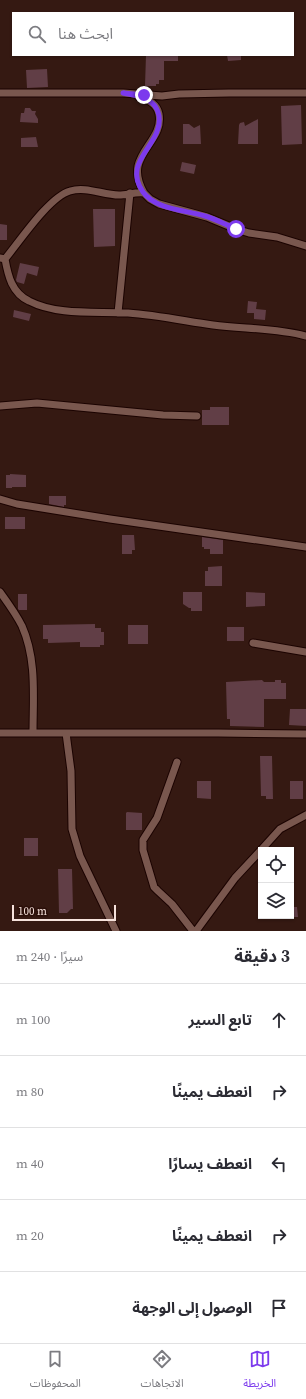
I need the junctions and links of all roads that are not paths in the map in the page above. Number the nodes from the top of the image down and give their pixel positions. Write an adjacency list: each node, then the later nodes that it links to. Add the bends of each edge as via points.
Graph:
1 (0, 93): 2 (street)
2 (123, 93): 3 (street, via 162,96); 5 (street, via 152,102 160,120 156,135 138,165 137,179)
3 (306, 93)
4 (130, 193): 5 (street); 7 (street, via 119,195 78,189 62,194 47,206); 8 (street)
5 (144, 193): 6 (street, via 159,204 207,217 249,233 277,237)
6 (306, 246)
7 (2, 258): 8 (street, via 17,292 28,301 56,310)
8 (118, 313): 9 (street)
9 (306, 336)
10 (0, 406): 11 (street, via 37,403)
11 (197, 416)
12 (0, 499): 13 (street, via 110,519)
13 (306, 547)
14 (0, 592): 18 (street, via 21,625 31,653)
15 (253, 643): 16 (street)
16 (306, 652)
17 (0, 733): 18 (street)
18 (33, 733): 19 (street)
19 (66, 733): 20 (street); 25 (street, via 71,771 72,829 80,856)
20 (306, 734)
21 (177, 762): 26 (street, via 157,818 145,837 143,847 156,889 170,901)
22 (306, 815): 23 (street, via 280,829)
23 (264, 847)
24 (258, 853): 26 (street, via 235,878)
25 (116, 931)
26 (194, 931)

